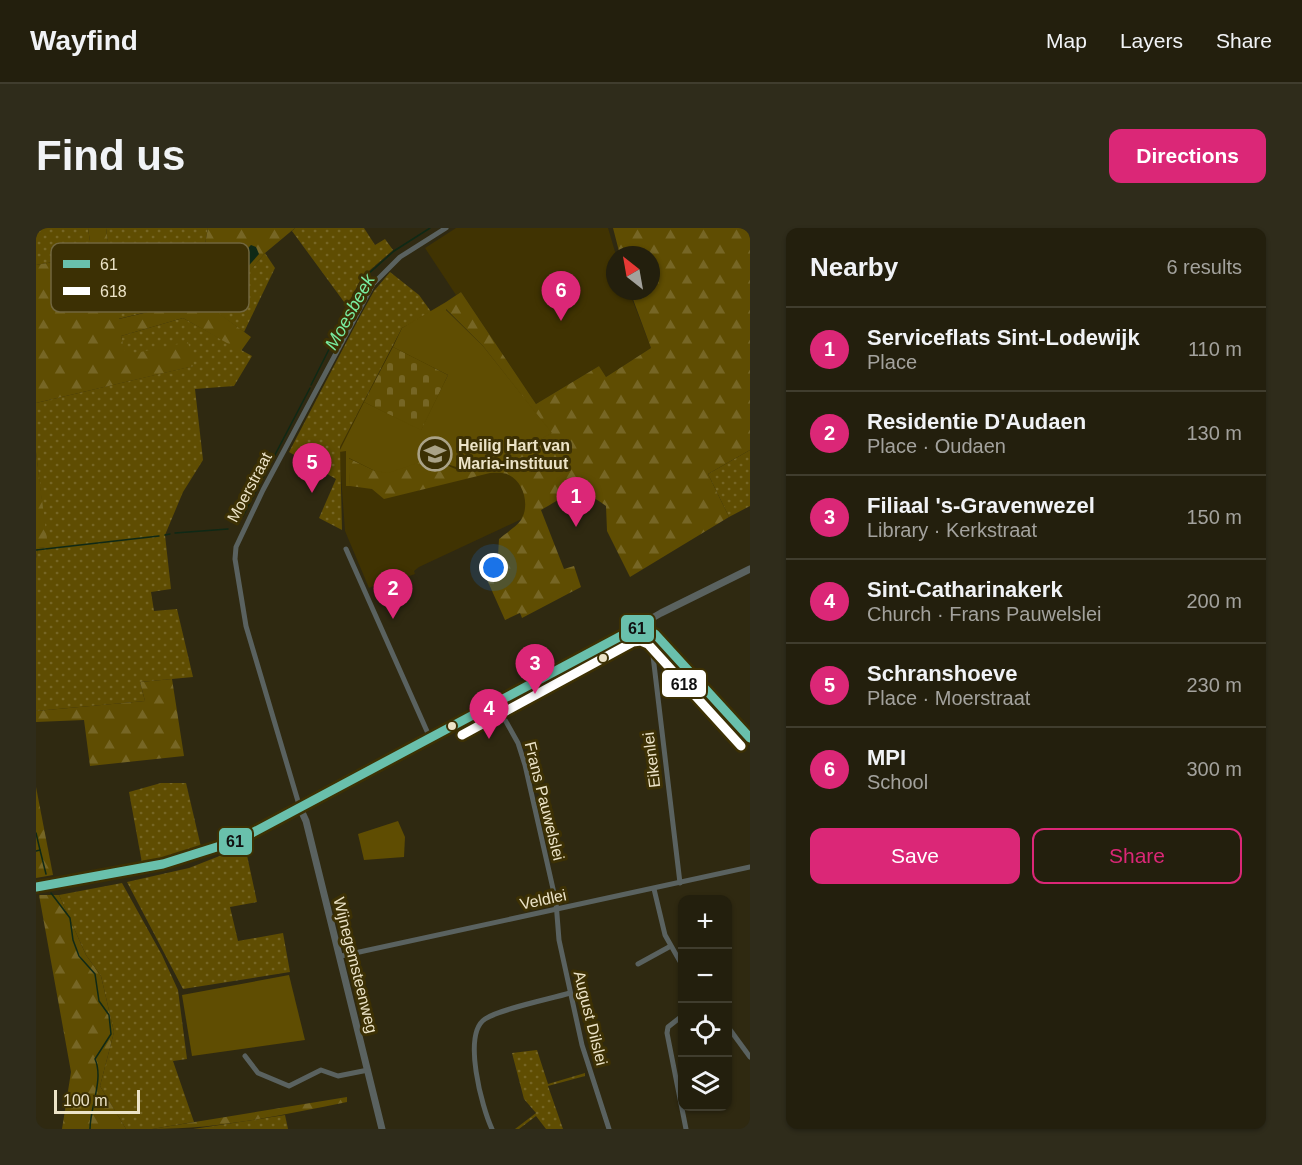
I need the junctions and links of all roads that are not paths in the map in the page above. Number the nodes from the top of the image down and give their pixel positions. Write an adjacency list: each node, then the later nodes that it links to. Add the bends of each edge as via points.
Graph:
1 (446, 228): 9 (street, Moerstraat, via 400,257 373,284 268,479 236,547 246,626)
2 (346, 549): 7 (street)
3 (750, 569): 4 (street, via 661,613 651,626)
4 (643, 628): 5 (main road); 6 (main road, via 629,631)
5 (653, 637): 8 (main road); 11 (street, Eikenlei)
6 (495, 702): 7 (main road); 14 (street, Frans Pauwelslei, via 524,760)
7 (430, 738): 9 (main road)
8 (750, 738)
9 (300, 808): 12 (main road, via 250,835 178,863); 16 (street, Wijnegemsteenweg)
10 (750, 867): 11 (street, Veldlei)
11 (680, 883): 13 (street, Veldlei)
12 (36, 887)
13 (654, 889): 14 (street, Veldlei); 15 (street)
14 (555, 910): 16 (street, Veldlei); 19 (street, August Dilslei)
15 (669, 947): 17 (street); 18 (street)
16 (340, 956): 24 (street, Wijnegemsteenweg)
17 (678, 959)
18 (638, 964)
19 (570, 993): 26 (street, via 490,1017 478,1026 473,1045 475,1060); 27 (street, August Dilslei, via 582,1046)
20 (678, 1019): 28 (street, via 668,1026 667,1033)
21 (732, 1032): 23 (street)
22 (245, 1056): 24 (street, via 258,1073 289,1086 321,1070 338,1076)
23 (750, 1057)
24 (368, 1070): 25 (street, Wijnegemsteenweg)
25 (382, 1129)
26 (492, 1129)
27 (609, 1129)
28 (686, 1129)

